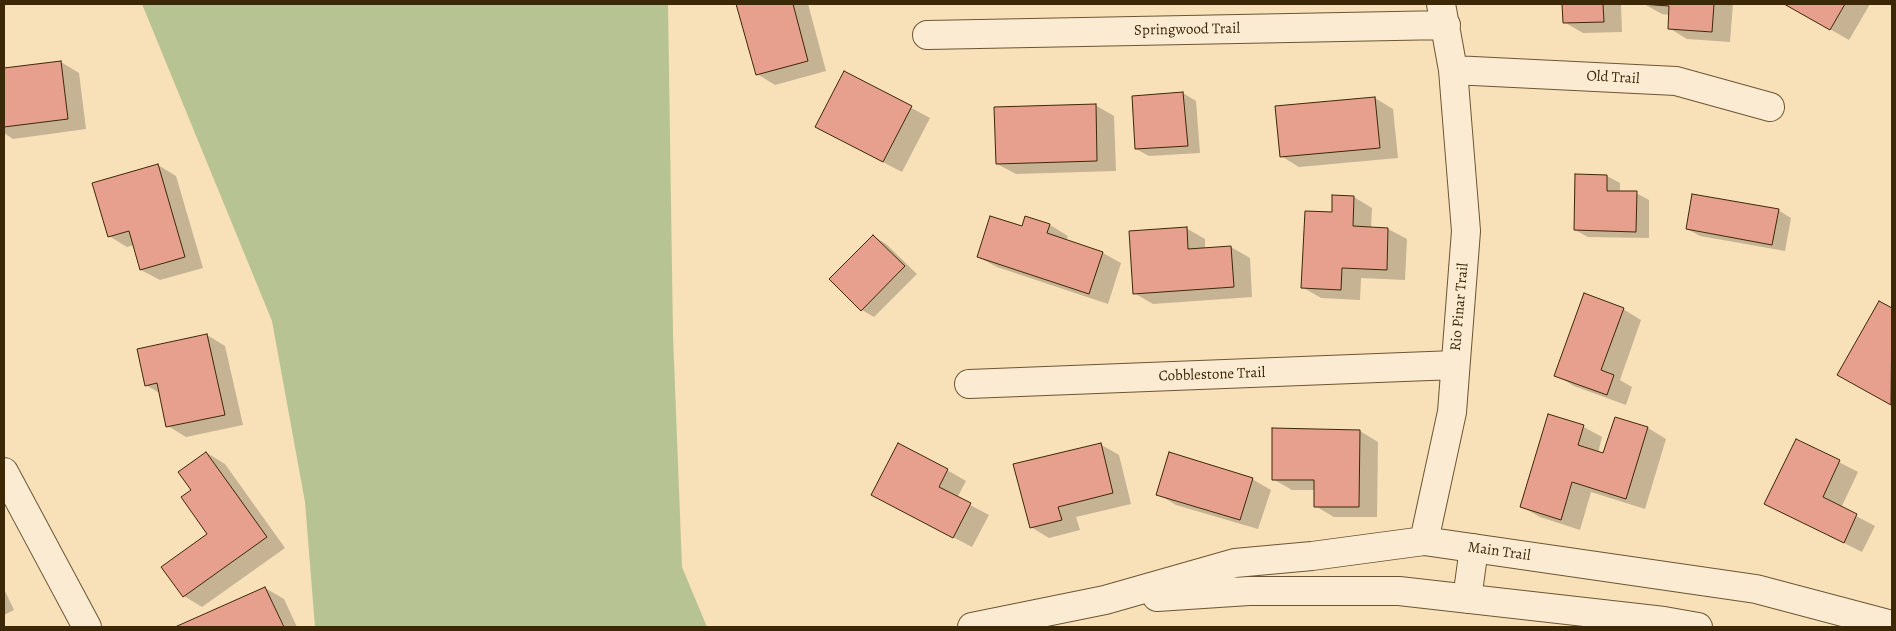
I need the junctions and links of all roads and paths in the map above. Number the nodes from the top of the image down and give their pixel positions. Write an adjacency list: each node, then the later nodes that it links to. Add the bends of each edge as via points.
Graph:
1 (1444, 14): 2 (street, Springwood Trail); 3 (street, Rio Pinar Trail)
2 (927, 35)
3 (1453, 70): 4 (street, Old Trail, via 1676,81); 5 (street, Rio Pinar Trail, via 1466,231)
4 (1770, 107)
5 (1454, 365): 6 (street, Cobblestone Trail); 8 (street, Rio Pinar Trail, via 1452,412)
6 (969, 384)
7 (4, 472): 16 (street)
8 (1424, 541): 9 (street, Main Trail); 10 (street, Main Trail)
9 (1474, 548): 12 (street); 14 (street, Main Trail, via 1756,589)
10 (1360, 550): 11 (street); 13 (street, Main Trail, via 1235,563)
11 (1362, 591): 12 (street, Main Trail, via 1399,591); 13 (street, Main Trail, via 1248,592)
12 (1467, 599): 18 (street, Main Trail)
13 (1105, 600): 17 (street, Main Trail)
14 (1854, 621): 15 (street, Main Trail)
15 (1892, 625)
16 (87, 627)
17 (972, 627)
18 (1698, 627)

